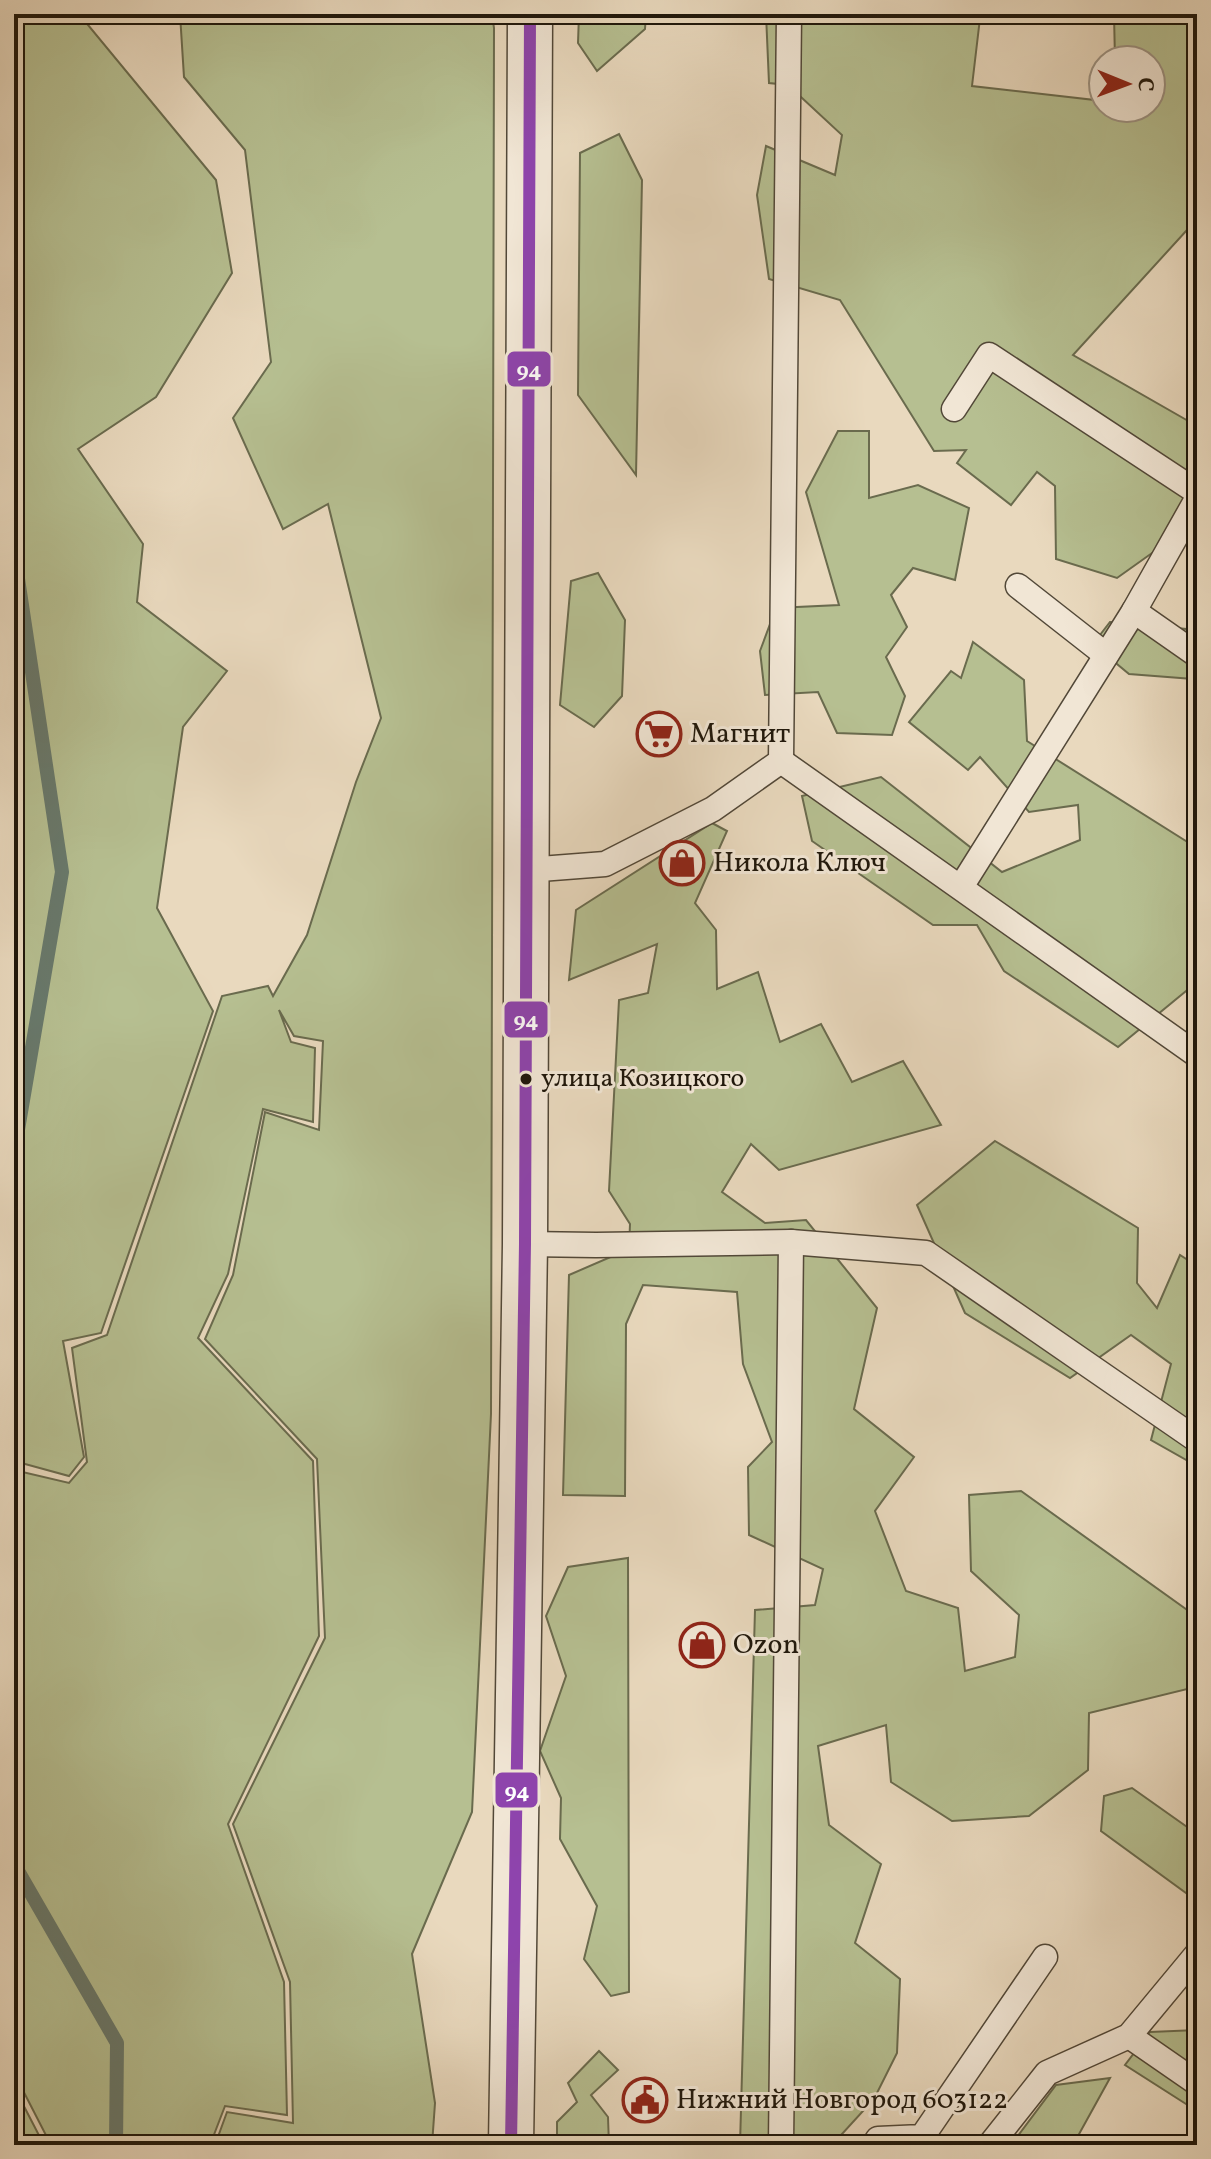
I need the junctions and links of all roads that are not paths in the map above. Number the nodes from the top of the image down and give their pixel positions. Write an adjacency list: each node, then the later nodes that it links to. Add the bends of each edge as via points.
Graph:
1 (530, 14): 11 (street)
2 (789, 14): 10 (lane)
3 (954, 409): 4 (lane, via 989,355)
4 (1197, 492)
5 (1197, 499): 7 (lane)
6 (1018, 586): 8 (lane)
7 (1134, 611): 8 (lane); 9 (lane)
8 (1106, 655): 12 (lane)
9 (1197, 655)
10 (781, 761): 11 (lane, via 713,809 605,864); 12 (lane)
11 (527, 870): 15 (street)
12 (961, 887): 13 (lane)
13 (1197, 1055)
14 (791, 1242): 15 (lane); 16 (lane, via 926,1253); 22 (lane)
15 (525, 1244): 21 (street)
16 (1197, 1440)
17 (1197, 1954): 19 (lane)
18 (1045, 1957): 23 (lane, via 922,2137 878,2139)
19 (1129, 2036): 20 (lane); 24 (lane, via 1047,2073)
20 (1197, 2083)
21 (511, 2145)
22 (781, 2145)
23 (874, 2145)
24 (990, 2145)

